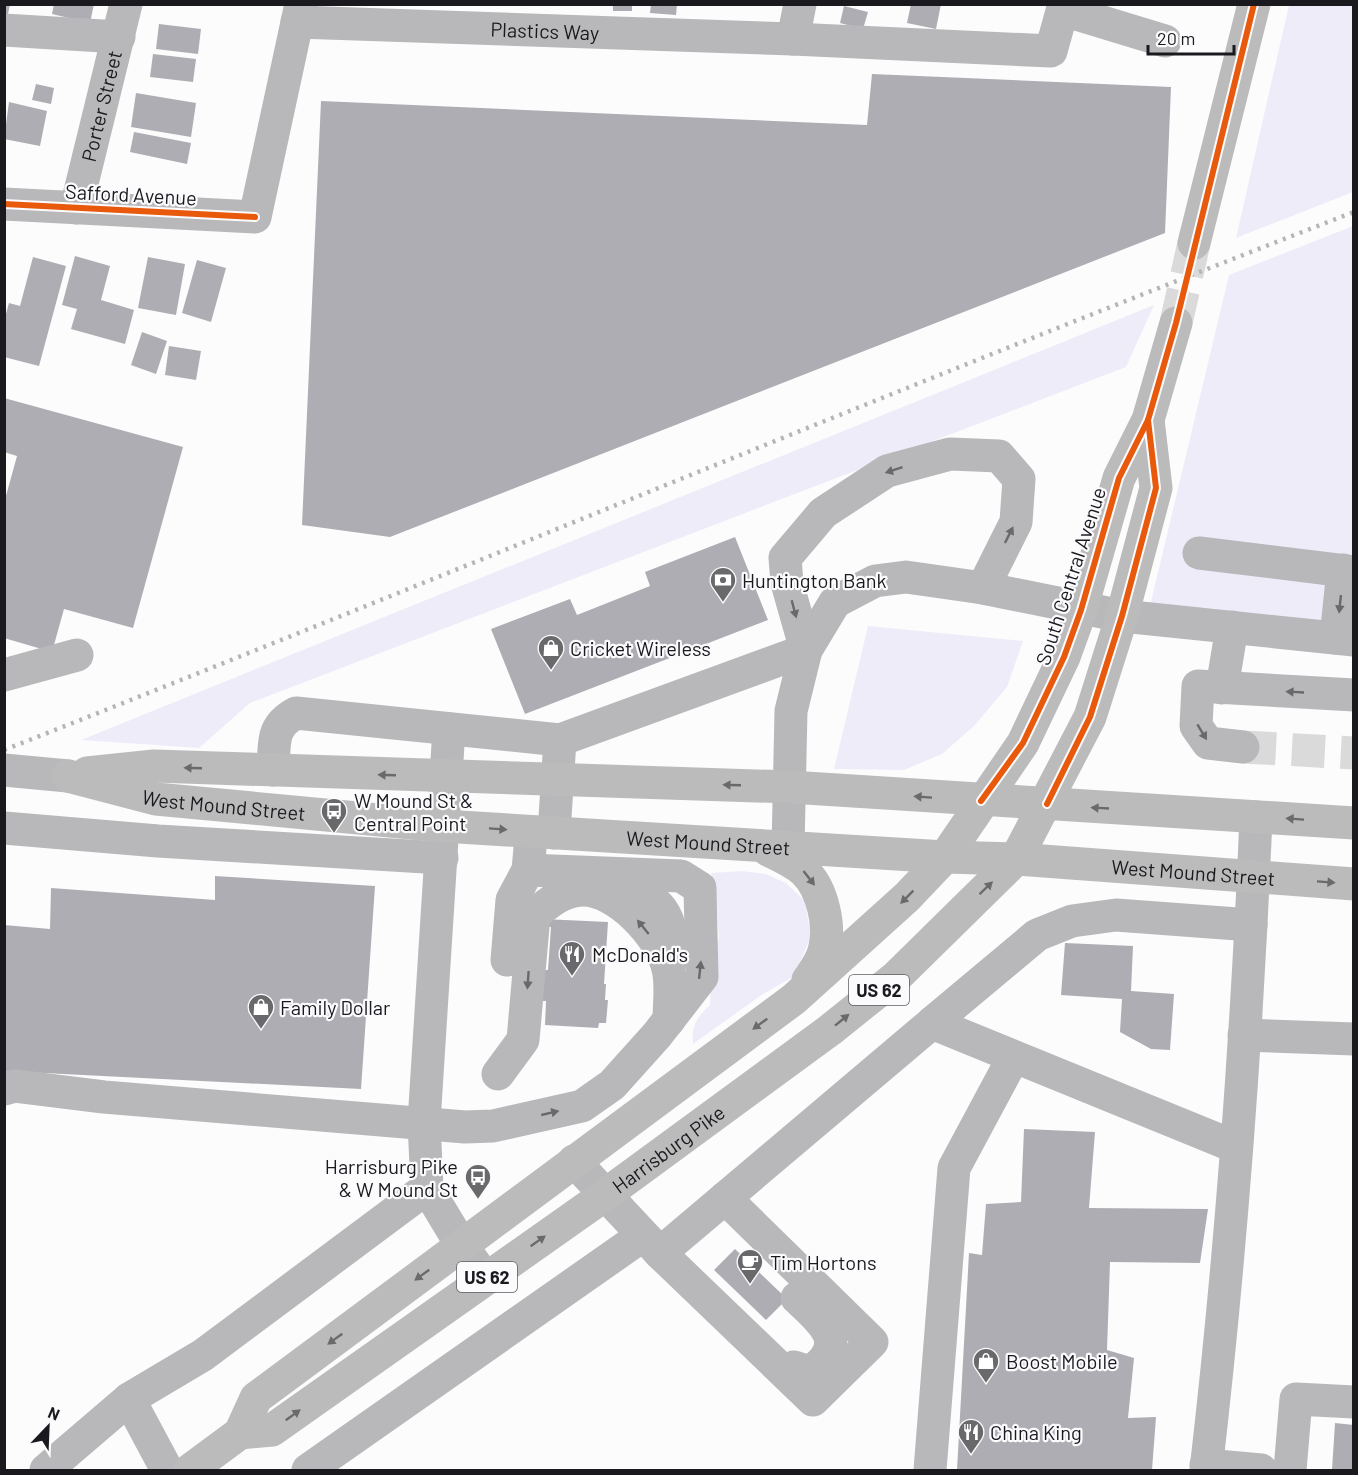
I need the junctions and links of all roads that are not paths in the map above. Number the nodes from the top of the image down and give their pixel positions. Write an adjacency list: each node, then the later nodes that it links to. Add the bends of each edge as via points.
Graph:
1 (126, 4): 7 (street, Porter Street)
2 (800, 4): 8 (street)
3 (1254, 4): 13 (main road)
4 (1064, 7): 8 (street, Plastics Way, via 1051,51); 9 (street)
5 (299, 13): 8 (street, Plastics Way); 12 (street, Plastics Way)
6 (4, 30): 7 (street)
7 (119, 38): 11 (street, Porter Street)
8 (793, 39)
9 (1164, 41)
10 (4, 204): 11 (street, Safford Avenue)
11 (76, 208): 12 (street, Safford Avenue)
12 (255, 217)
13 (1194, 243)
14 (1176, 323): 15 (main road, South Central Avenue / US 62)
15 (1148, 420): 19 (main road, South Central Avenue / US 62, via 1119,478); 20 (main road, South Central Avenue / US 62, via 1156,488)
16 (1199, 553): 17 (street)
17 (1348, 571): 22 (street, one-way to 22)
18 (983, 588): 19 (street); 23 (street, via 906,577 875,581 835,602); 23 (street, one-way to 23, via 1016,522 1018,479 999,456 950,454 887,471 823,513 785,558 787,584)
19 (1081, 610): 20 (street); 37 (main road, South Central Avenue / US 62, via 1064,657 1023,743)
20 (1122, 616): 21 (street); 38 (main road, South Central Avenue / US 62, via 1090,717)
21 (1232, 627): 22 (street); 26 (street)
22 (1345, 639)
23 (807, 650): 29 (street); 36 (street, via 791,711)
24 (77, 655): 25 (street)
25 (4, 675)
26 (1222, 687): 27 (street, one-way to 26); 30 (street, one-way to 30, via 1198,686 1196,726 1208,743)
27 (1353, 695)
28 (449, 729): 29 (street); 32 (street, via 296,713 282,720 276,733); 34 (street)
29 (560, 740): 35 (street)
30 (1243, 747)
31 (4, 770): 33 (street, West Mound Street)
32 (273, 770): 33 (main road, West Mound Street, one-way to 33, via 154,766); 34 (main road, West Mound Street, one-way to 32)
33 (68, 776): 41 (main road, West Mound Street, via 156,798)
34 (446, 777): 35 (main road, West Mound Street); 41 (street)
35 (556, 779): 36 (main road, West Mound Street, one-way to 35); 43 (street)
36 (790, 787): 37 (main road, West Mound Street, one-way to 36); 44 (street)
37 (981, 801): 38 (main road, West Mound Street); 45 (main road, US 62)
38 (1047, 804): 39 (main road, West Mound Street, one-way to 38); 47 (main road, Harrisburg Pike / US 62)
39 (1256, 817): 40 (main road, West Mound Street, one-way to 39); 49 (street)
40 (1353, 823)
41 (443, 826): 43 (main road, West Mound Street, one-way to 43); 46 (street)
42 (4, 828): 46 (street)
43 (543, 832): 44 (main road, West Mound Street); 48 (street)
44 (774, 847): 45 (main road, West Mound Street); 52 (main road, one-way to 52, via 806,872 817,889 826,918 821,962)
45 (945, 857): 47 (main road, West Mound Street); 52 (main road, US 62, one-way to 52, via 907,897)
46 (442, 858): 60 (street)
47 (1016, 859): 49 (main road, West Mound Street); 65 (main road, Harrisburg Pike / US 62, one-way to 47, via 895,978)
48 (528, 870): 53 (street, one-way to 48, via 702,978 700,888 681,876); 58 (street, via 512,900)
49 (1253, 877): 50 (main road, West Mound Street, one-way to 50); 51 (street)
50 (1353, 884)
51 (1251, 925): 54 (street, via 1116,915 1072,921 1037,936); 55 (street)
52 (794, 999): 63 (main road, US 62, one-way to 63)
53 (669, 1020): 58 (street, one-way to 58, via 668,970 656,942 634,916 608,895 582,890 553,898 534,915 523,1040); 61 (street, one-way to 53, via 582,1106 612,1085)
54 (932, 1023): 57 (street); 66 (street)
55 (1244, 1035): 56 (street); 62 (street)
56 (1353, 1039)
57 (1013, 1058): 62 (street); 78 (street, via 954,1168)
58 (498, 1074): 61 (street)
59 (4, 1089): 60 (street, via 15,1086 104,1097)
60 (424, 1122): 61 (street); 64 (street)
61 (493, 1126)
62 (1236, 1147): 73 (street)
63 (574, 1161): 65 (street); 67 (main road, US 62)
64 (427, 1188): 67 (street); 70 (street, via 203,1355)
65 (605, 1195): 68 (street); 69 (main road, Harrisburg Pike / US 62, one-way to 65)
66 (732, 1205): 68 (street); 68 (street, via 736,1239 825,1325 832,1343 826,1361 810,1372 789,1365 701,1279)
67 (462, 1246): 69 (street); 72 (main road, US 62, one-way to 72, via 256,1398)
68 (660, 1253): 77 (street)
69 (485, 1278): 72 (main road, Harrisburg Pike / US 62, one-way to 69, via 272,1430)
70 (129, 1399): 74 (street); 75 (street)
71 (1353, 1402): 80 (street, via 1296,1399)
72 (240, 1433): 76 (main road, US 62)
73 (1206, 1468): 79 (street)
74 (46, 1470)
75 (167, 1470)
76 (190, 1470)
77 (308, 1470)
78 (930, 1470)
79 (1261, 1470)
80 (1290, 1470)

